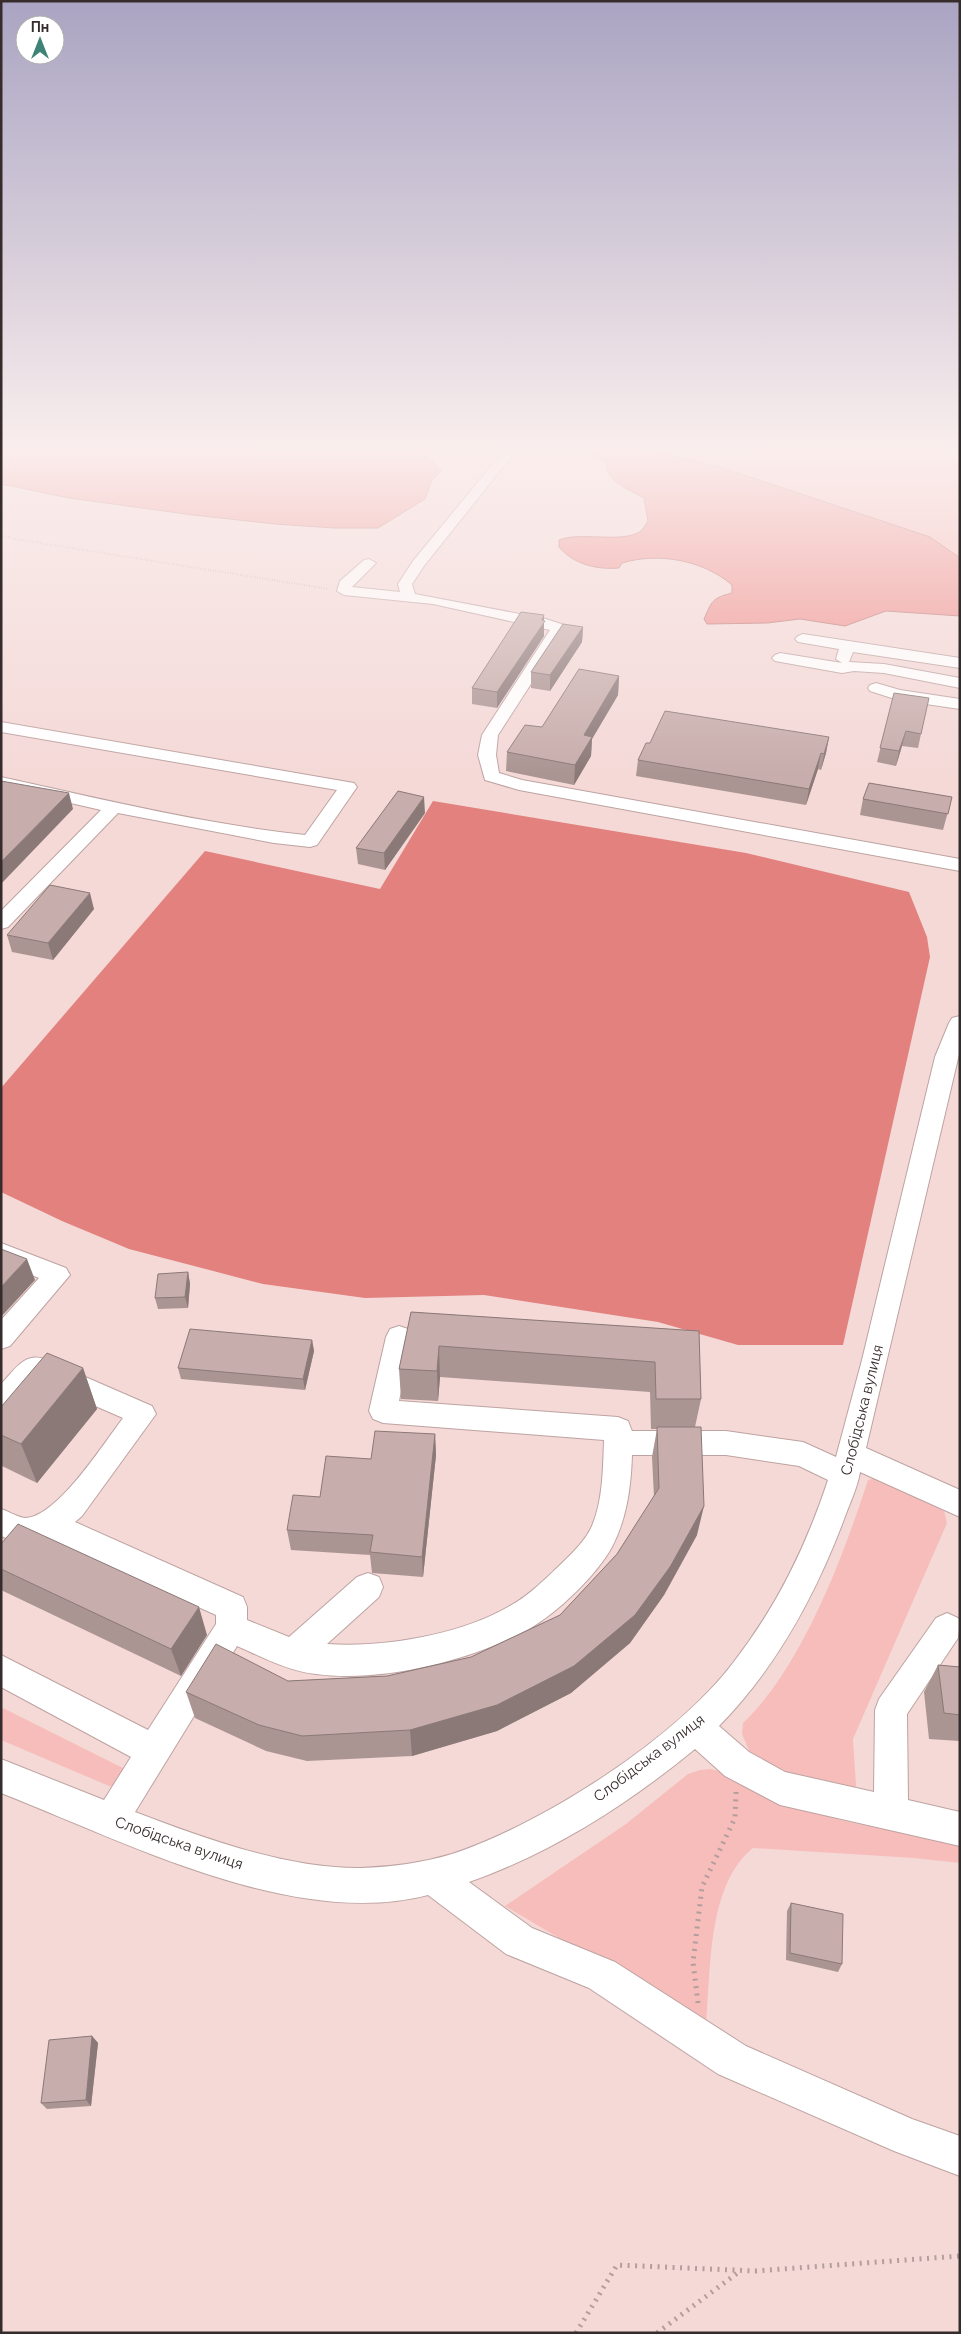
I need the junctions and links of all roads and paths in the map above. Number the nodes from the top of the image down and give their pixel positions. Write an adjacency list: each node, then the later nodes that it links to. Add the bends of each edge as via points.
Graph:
1 (127, 557): 4 (path)
2 (424, 557): 5 (street, via 405,584)
3 (369, 563): 4 (street, via 345,584)
4 (344, 591): 5 (street)
5 (408, 596): 17 (street, via 559,628 490,735 487,755 491,776 519,785)
6 (803, 639): 7 (street)
7 (847, 646): 9 (street); 10 (street)
8 (780, 658): 10 (street)
9 (960, 663)
10 (842, 668): 11 (street, via 886,670)
11 (960, 683)
12 (876, 688): 13 (street, via 898,695)
13 (960, 704)
14 (1, 727): 16 (street, via 348,787 310,841)
15 (1, 782): 16 (street)
16 (114, 807): 18 (street)
17 (960, 865)
18 (1, 923)
19 (960, 1022): 25 (street, Слобідська вулиця, via 946,1057)
20 (1, 1252): 22 (street, via 57,1275)
21 (399, 1337): 24 (street, via 383,1411 618,1430)
22 (1, 1338)
23 (1, 1403): 27 (street, via 34,1367 142,1414 72,1507)
24 (618, 1443): 25 (street, via 726,1443 802,1454); 32 (street, via 616,1497 604,1532 587,1558 555,1591 512,1622 447,1646 390,1657 338,1660)
25 (849, 1465): 26 (street); 34 (street, Слобідська вулиця, via 811,1567 787,1612 743,1676)
26 (960, 1504)
27 (25, 1527): 28 (street); 30 (street, via 232,1607)
28 (7, 1555)
29 (368, 1587): 32 (street)
30 (231, 1628): 32 (street); 35 (street)
31 (947, 1628): 38 (street, via 890,1710)
32 (294, 1654)
33 (1, 1670): 35 (street)
34 (695, 1727): 36 (street); 41 (street, Слобідська вулиця, via 612,1790 522,1844)
35 (154, 1751): 39 (street)
36 (737, 1764): 38 (street, via 780,1788); 42 (path, via 735,1818 702,1887 693,1962)
37 (1, 1776): 39 (street, Слобідська вулиця)
38 (891, 1814): 40 (street)
39 (112, 1820): 41 (street, Слобідська вулиця, via 231,1864 327,1883 388,1886)
40 (960, 1829)
41 (434, 1878): 42 (street, via 519,1941 602,1975)
42 (702, 2040): 43 (street, via 732,2060 908,2137)
43 (960, 2156)
44 (960, 2256): 45 (path)
45 (741, 2271): 46 (path, via 617,2265); 47 (path)
46 (576, 2333)
47 (657, 2333)

